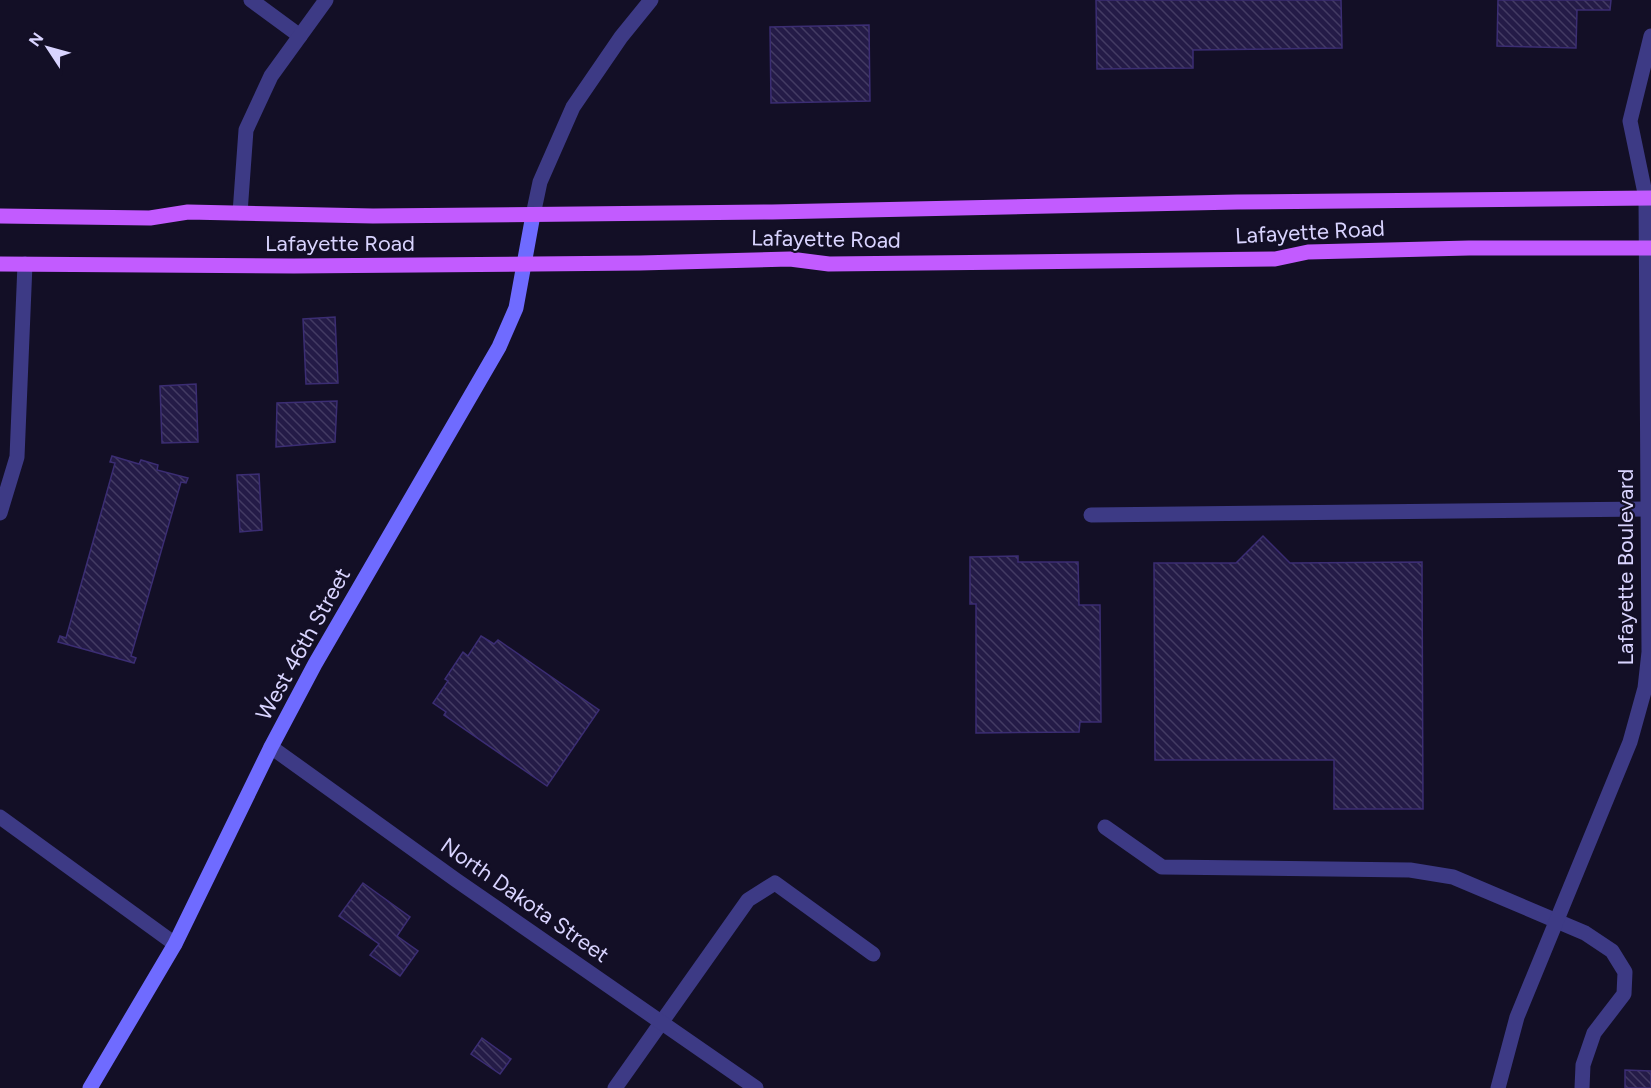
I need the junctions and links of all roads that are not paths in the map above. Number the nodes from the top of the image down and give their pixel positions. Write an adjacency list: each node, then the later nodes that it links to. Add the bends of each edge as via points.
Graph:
1 (251, 0): 4 (street)
2 (326, 0): 4 (street)
3 (651, 0): 9 (street, via 573,107 540,182)
4 (300, 36): 8 (street, via 271,76 246,130)
5 (1651, 36): 7 (street, via 1630,122)
6 (1651, 179): 7 (street)
7 (1648, 198): 9 (main road, Lafayette Road); 11 (street, Lafayette Boulevard)
8 (240, 213): 9 (main road, Lafayette Road); 10 (main road, Lafayette Road, via 188,212 150,218)
9 (534, 215): 14 (street, West 46th Street)
10 (0, 216)
11 (1648, 248): 14 (main road, Lafayette Road, via 1308,252 1275,259 829,264 790,259); 15 (street, Lafayette Boulevard)
12 (0, 264): 13 (main road, Lafayette Road)
13 (25, 264): 14 (main road, Lafayette Road); 16 (street, via 17,458)
14 (524, 264): 19 (street, West 46th Street, via 516,308 499,347 315,663)
15 (1648, 509): 17 (street); 18 (street, Lafayette Boulevard)
16 (0, 513)
17 (1091, 515)
18 (1650, 565): 22 (street, Lafayette Boulevard, via 1645,688 1630,742)
19 (271, 747): 23 (street, West 46th Street); 25 (street, North Dakota Street)
20 (0, 817): 23 (street)
21 (1105, 827): 22 (street, via 1162,867 1410,870 1453,877)
22 (1557, 921): 29 (street, Lafayette Boulevard, via 1517,1017); 30 (street, via 1612,951 1625,972 1624,994 1594,1033 1582,1065)
23 (175, 944): 26 (street, West 46th Street)
24 (873, 954): 25 (street, via 775,883 748,900)
25 (661, 1022): 27 (street); 28 (street, North Dakota Street)
26 (90, 1088)
27 (615, 1088)
28 (756, 1088)
29 (1498, 1088)
30 (1582, 1088)

